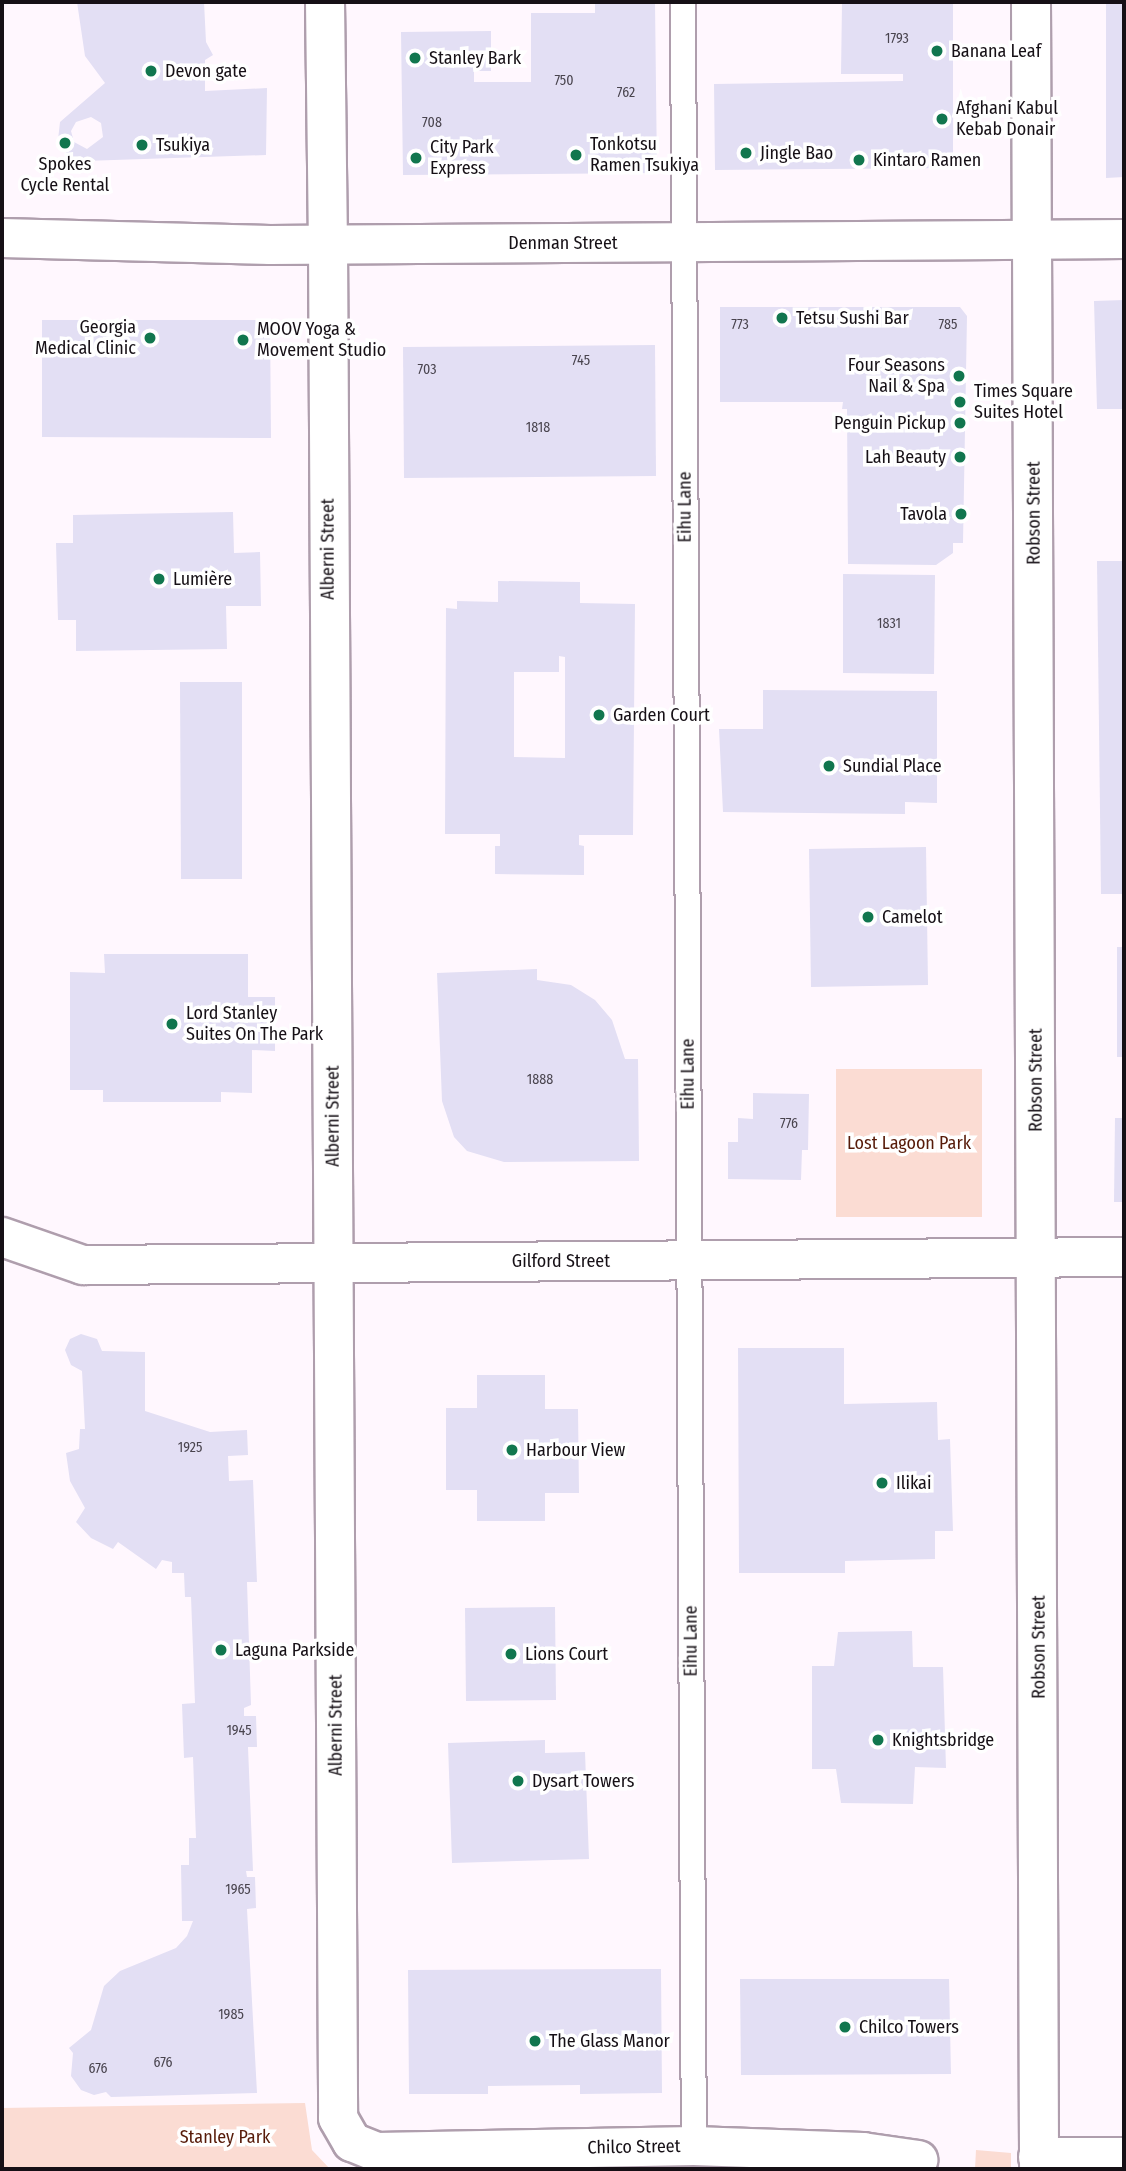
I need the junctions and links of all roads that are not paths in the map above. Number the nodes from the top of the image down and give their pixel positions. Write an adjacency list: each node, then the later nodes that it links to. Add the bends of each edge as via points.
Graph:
1 (325, 2): 8 (street, Alberni Street)
2 (682, 2): 7 (lane, Eihu Lane)
3 (1031, 2): 6 (street, Robson Street)
4 (2, 238): 8 (street, Denman Street)
5 (1124, 239): 6 (street, Denman Street)
6 (1032, 240): 7 (street, Denman Street); 11 (street, Robson Street)
7 (684, 242): 8 (street, Denman Street); 12 (lane, Eihu Lane)
8 (328, 244): 13 (street, Alberni Street)
9 (2, 1237): 13 (street, Gilford Street, via 83,1265)
10 (1124, 1257): 11 (street, Gilford Street)
11 (1037, 1258): 12 (street, Gilford Street); 18 (street, Robson Street)
12 (690, 1262): 13 (street, Gilford Street); 15 (lane, Eihu Lane)
13 (334, 1263): 14 (street, Alberni Street, via 336,2109)
14 (352, 2142): 15 (street, Chilco Street, via 377,2152)
15 (694, 2146): 17 (street, Chilco Street, via 863,2152)
16 (1124, 2157): 18 (street)
17 (918, 2160)
18 (1039, 2163)

